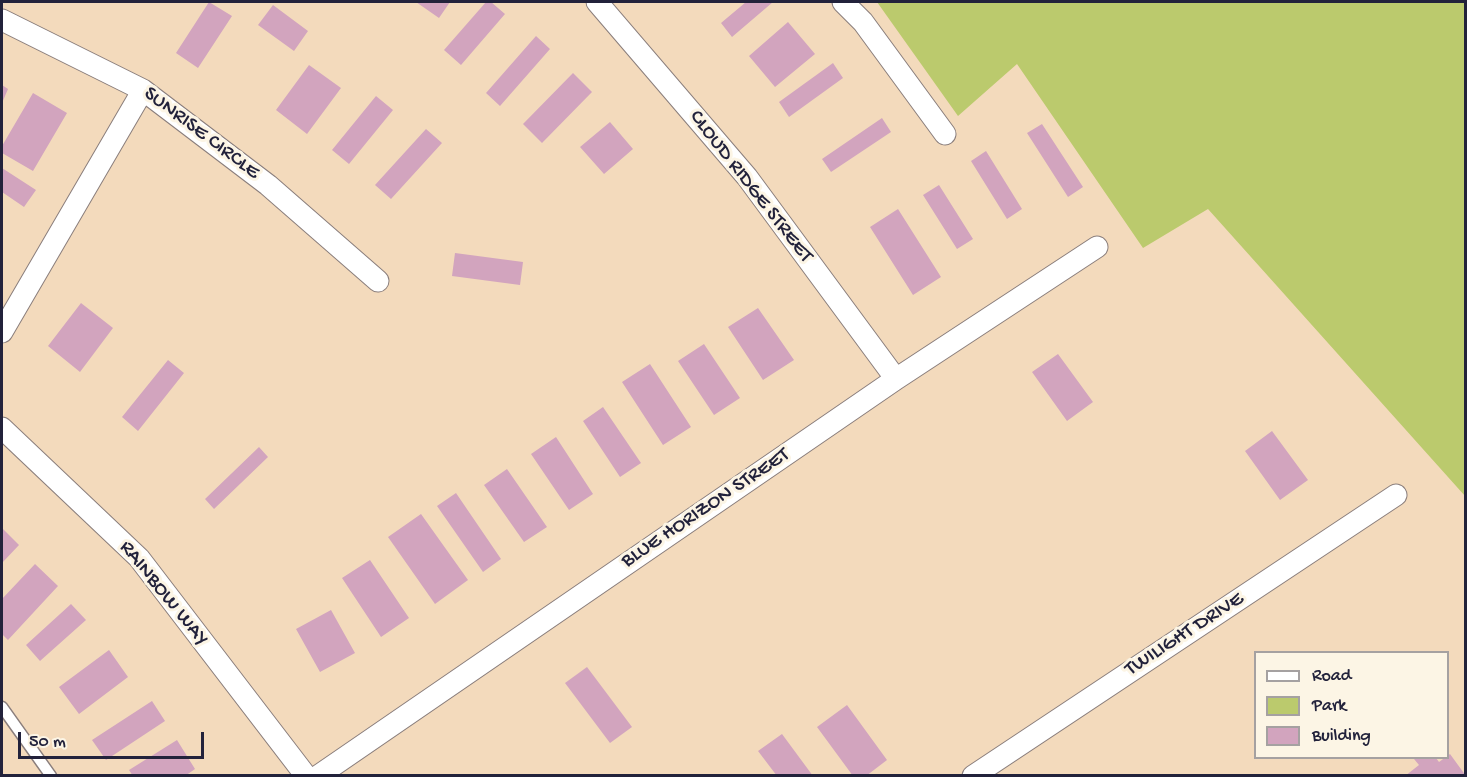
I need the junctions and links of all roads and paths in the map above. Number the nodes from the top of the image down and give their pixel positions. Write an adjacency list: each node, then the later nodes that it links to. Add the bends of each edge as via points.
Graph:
1 (597, 2): 9 (street, CLOUD RIDGE STREET, via 747,177)
2 (843, 2): 5 (street, via 863,22)
3 (2, 20): 4 (street, SUNRISE CIRCLE)
4 (143, 90): 7 (street, SUNRISE CIRCLE, via 268,185); 8 (street)
5 (945, 134)
6 (1097, 247): 9 (street, BLUE HORIZON STREET)
7 (378, 282)
8 (2, 332)
9 (896, 379): 15 (street, BLUE HORIZON STREET)
10 (2, 429): 14 (street, RAINBOW WAY, via 139,558)
11 (1396, 495): 16 (street, TWILIGHT DRIVE)
12 (2, 707): 13 (lane)
13 (51, 776)
14 (306, 776)
15 (318, 776)
16 (973, 776)

